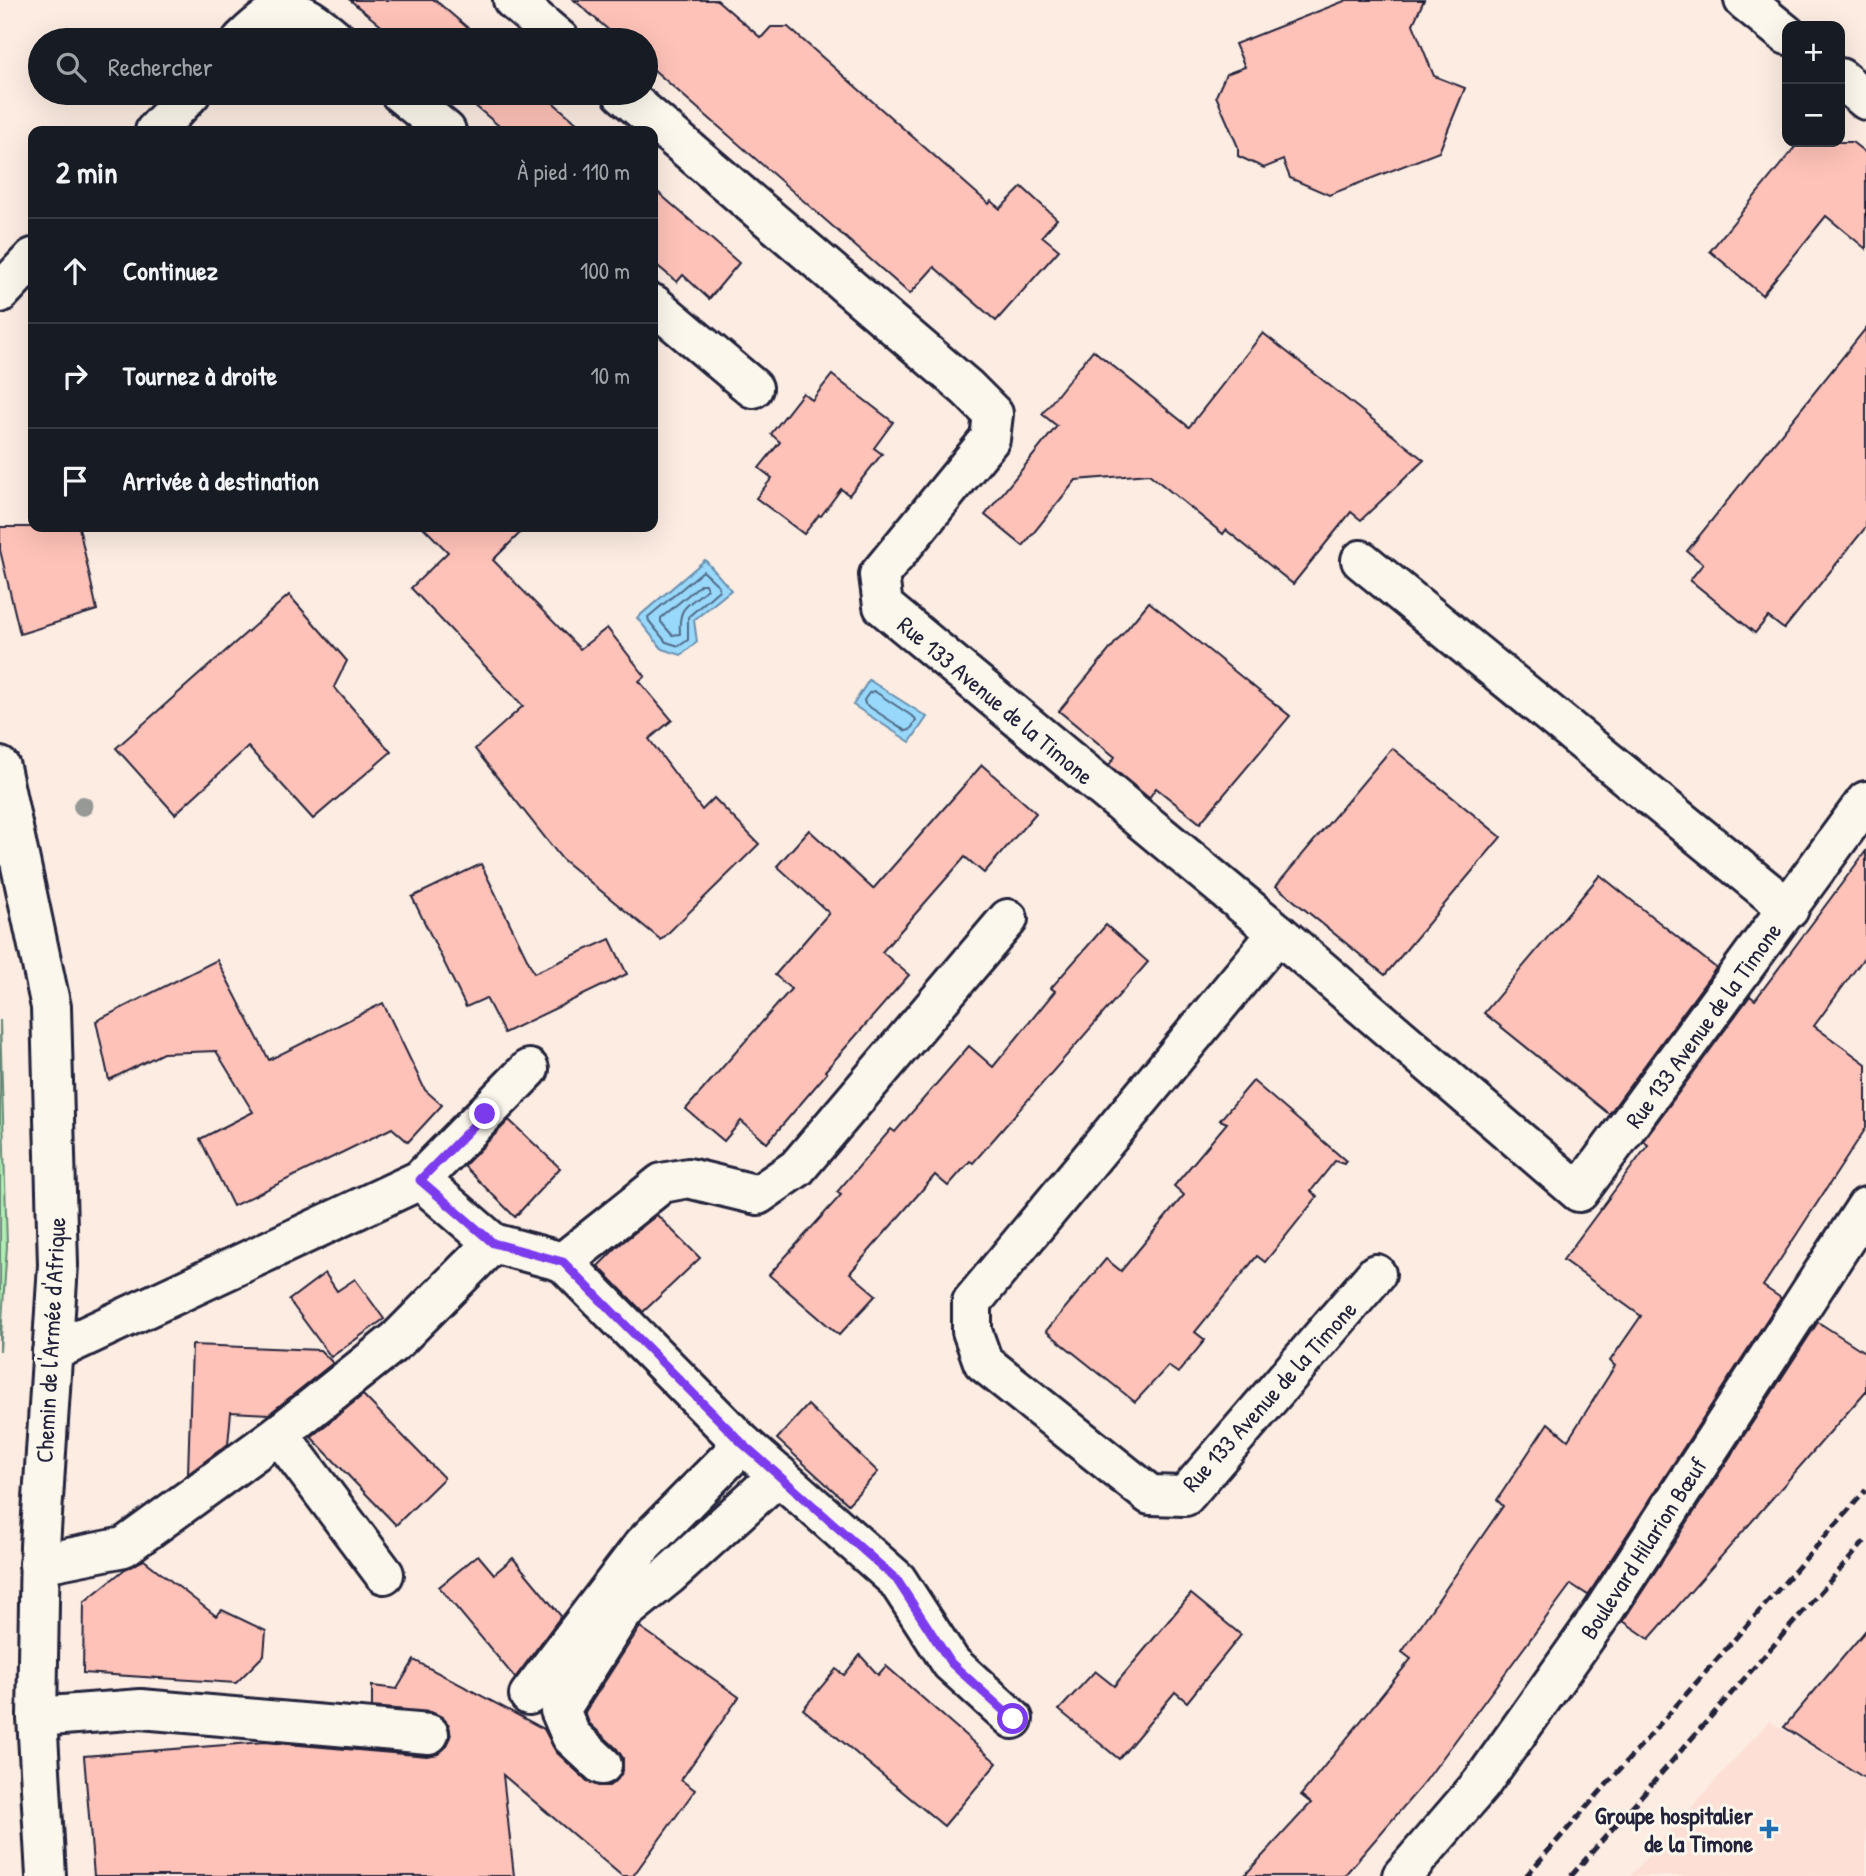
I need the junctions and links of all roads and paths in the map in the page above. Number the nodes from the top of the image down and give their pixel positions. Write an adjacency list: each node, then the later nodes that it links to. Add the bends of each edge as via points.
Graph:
1 (513, 0): 5 (street)
2 (1744, 0): 6 (street)
3 (253, 28): 4 (street, via 274,12 286,11 303,13)
4 (322, 28)
5 (546, 28)
6 (1782, 31)
7 (1845, 82): 8 (street)
8 (1866, 100)
9 (180, 105): 12 (street)
10 (415, 105): 13 (street)
11 (636, 105): 23 (street, Rue 133 Avenue de la Timone, via 993,414 990,439 879,575 883,606)
12 (160, 126)
13 (440, 126)
14 (28, 263): 15 (street)
15 (0, 293)
16 (658, 308): 17 (street)
17 (753, 388)
18 (1361, 560): 21 (street, Rue 133 Avenue de la Timone)
19 (3, 791): 30 (street, Chemin de l'Armée d'Afrique, via 51,1007 58,1265)
20 (1866, 801): 21 (street, Rue 133 Avenue de la Timone)
21 (1788, 909): 23 (street, Rue 133 Avenue de la Timone, via 1579,1192)
22 (1008, 919): 28 (street, via 797,1168 758,1195 688,1178 662,1182)
23 (1278, 933): 29 (street, Rue 133 Avenue de la Timone, via 972,1301 972,1331 983,1362 1150,1495 1185,1496)
24 (529, 1069): 25 (street)
25 (420, 1180): 27 (street); 30 (street)
26 (1866, 1208): 42 (street, Boulevard Hilarion Bœuf, via 1601,1615 1481,1784)
27 (493, 1243): 28 (street); 31 (street, via 397,1340)
28 (563, 1262): 32 (street)
29 (1376, 1274)
30 (52, 1352): 34 (street, Chemin de l'Armée d'Afrique)
31 (279, 1434): 34 (street, via 124,1547); 35 (street)
32 (743, 1444): 33 (street); 36 (street, via 643,1545)
33 (779, 1475): 38 (street, via 897,1580 951,1663); 40 (street, via 621,1614 560,1710 571,1736)
34 (39, 1564): 37 (street, Chemin de l'Armée d'Afrique)
35 (384, 1574)
36 (529, 1695)
37 (37, 1717): 39 (street, via 141,1709); 41 (street, Chemin de l'Armée d'Afrique)
38 (1013, 1719)
39 (429, 1734)
40 (602, 1765)
41 (46, 1876)
42 (1402, 1876)

